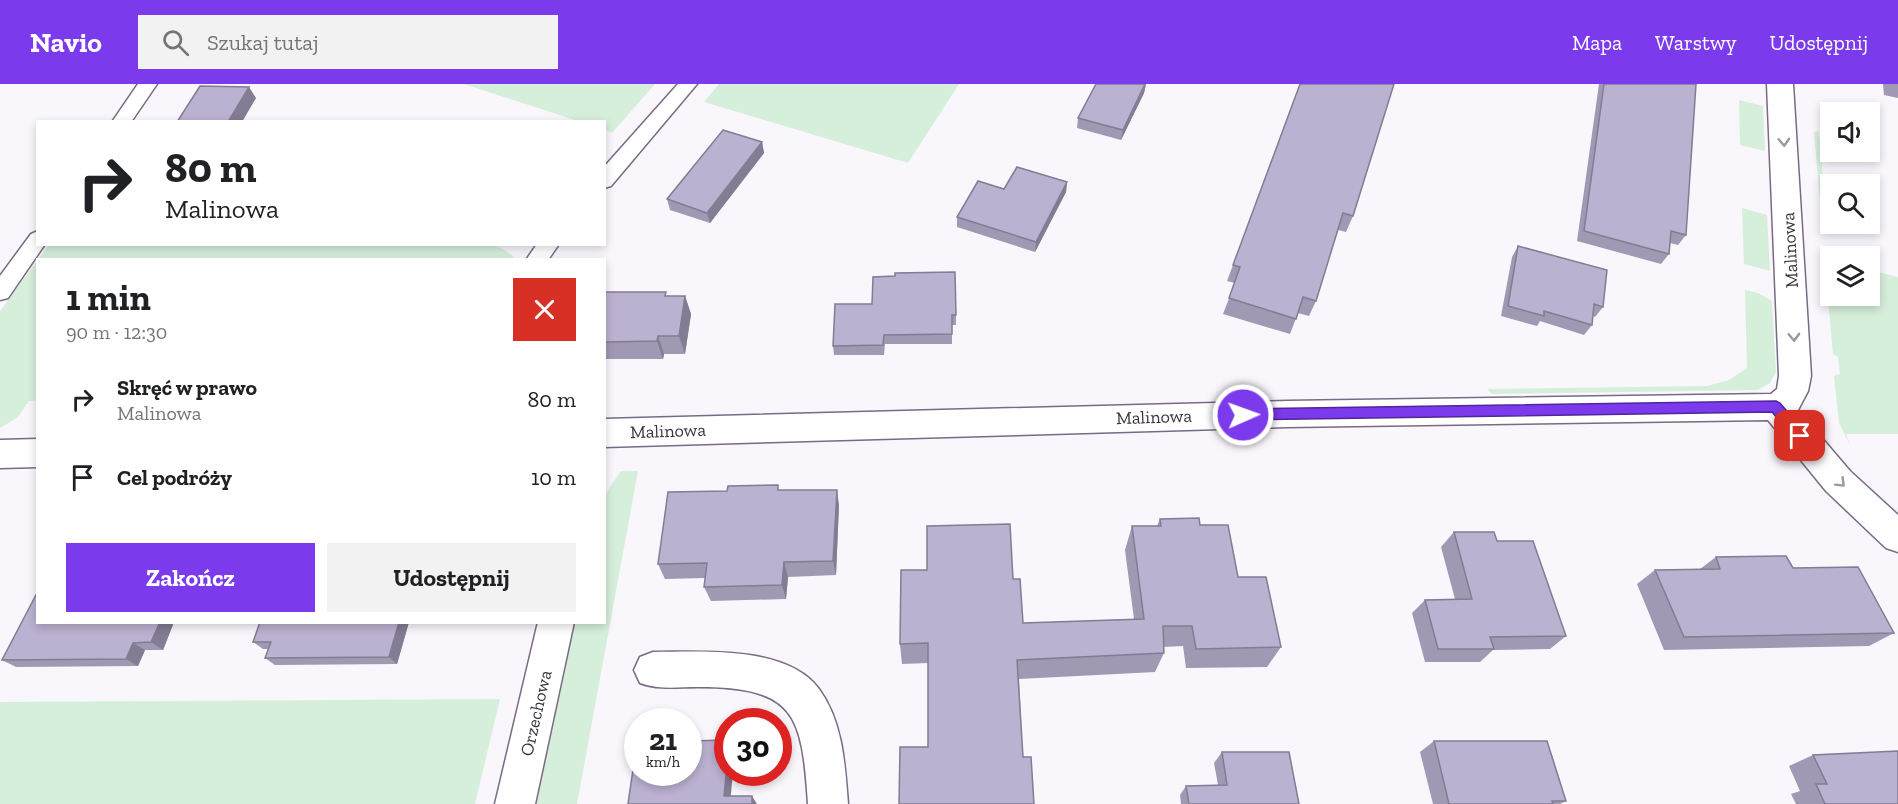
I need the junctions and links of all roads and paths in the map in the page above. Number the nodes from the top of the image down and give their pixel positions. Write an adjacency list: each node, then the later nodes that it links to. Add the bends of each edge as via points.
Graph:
1 (148, 84): 4 (lane)
2 (688, 84): 5 (lane)
3 (1780, 84): 10 (street, Malinowa, one-way to 10, via 1795,376 1794,391 1787,402)
4 (122, 120)
5 (606, 178)
6 (36, 242): 9 (lane)
7 (547, 246): 8 (lane)
8 (538, 258)
9 (0, 292)
10 (1776, 407): 11 (street, Malinowa, via 1287,414); 14 (street, one-way to 14, via 1838,481)
11 (606, 433)
12 (36, 453): 13 (street)
13 (0, 454)
14 (1898, 537)
15 (556, 624): 17 (street, Orzechowa)
16 (653, 670): 18 (street, via 742,671 772,678 801,694 816,722)
17 (515, 804)
18 (828, 804)

